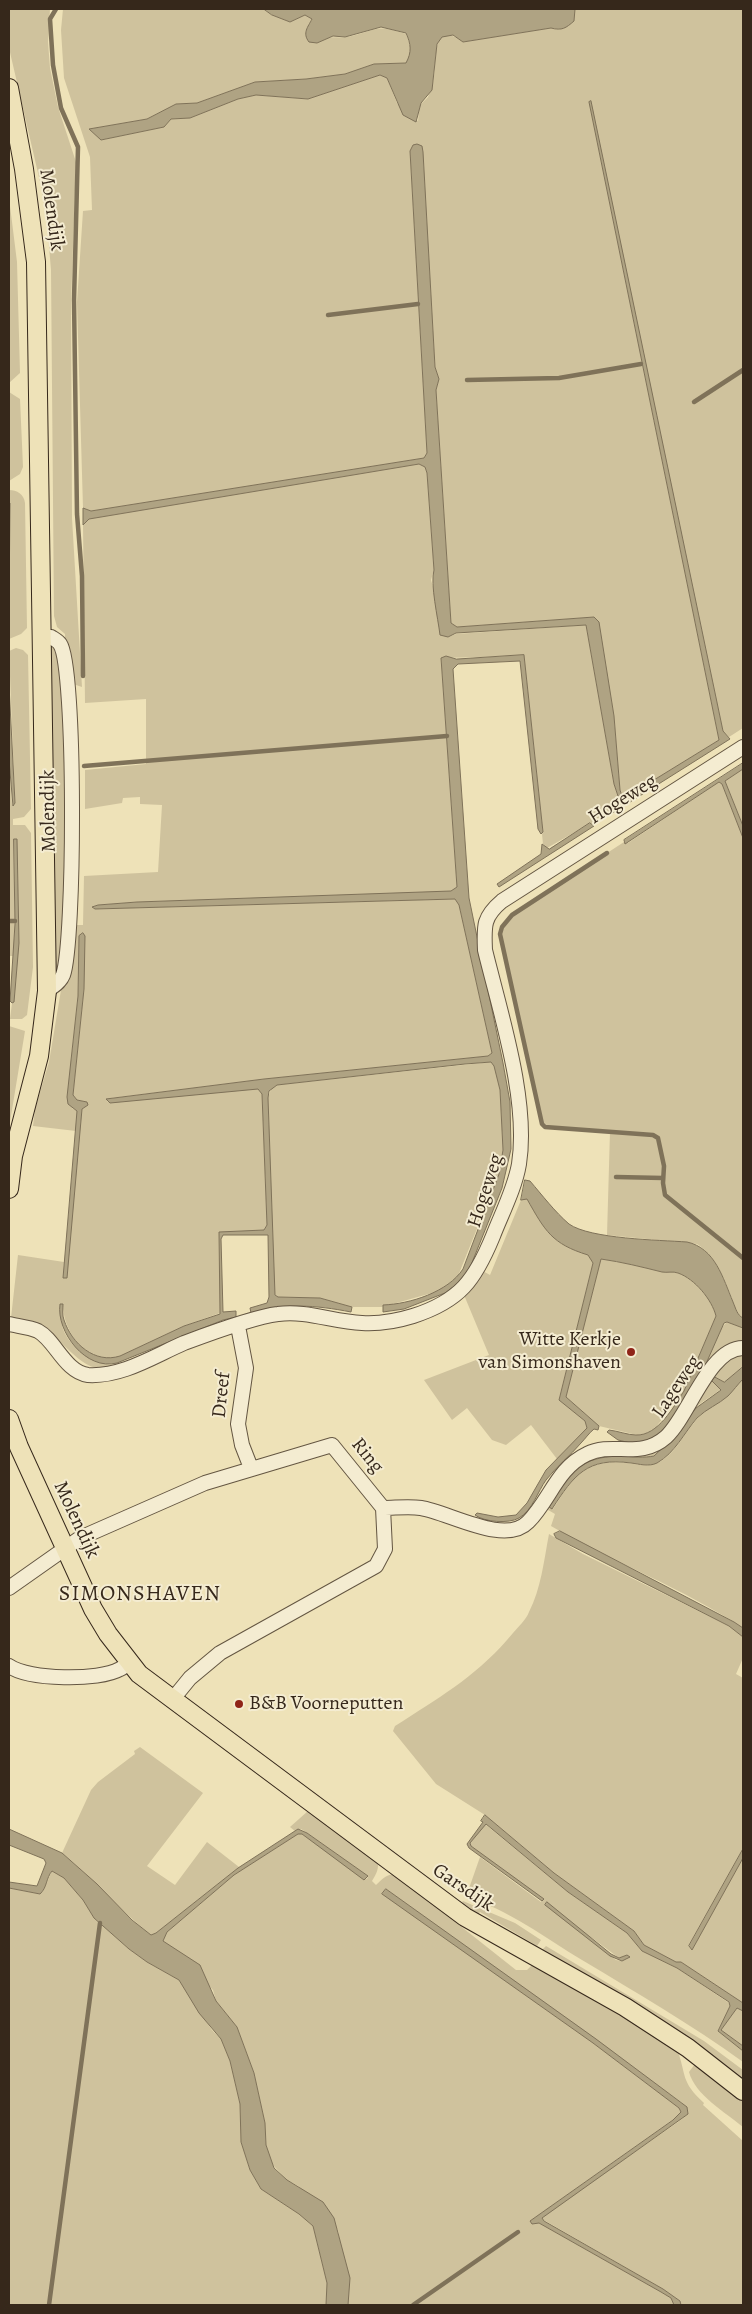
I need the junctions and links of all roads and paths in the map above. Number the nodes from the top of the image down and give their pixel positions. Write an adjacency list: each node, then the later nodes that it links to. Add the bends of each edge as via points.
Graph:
1 (9, 88): 3 (main road, Molendijk)
2 (9, 117): 3 (main road, Molendijk)
3 (20, 149): 4 (main road, Molendijk, via 36,262)
4 (43, 637): 6 (main road, Molendijk); 6 (street, Molendijk, via 51,637 60,644 68,683 72,896 63,975)
5 (743, 748): 9 (street, Hogeweg, via 502,901 488,914 485,950 517,1089 519,1164 482,1262 464,1289 444,1304 388,1321 361,1324 313,1315 278,1314)
6 (46, 991): 7 (main road, Molendijk, via 39,1056 13,1156)
7 (9, 1189)
8 (9, 1324): 9 (street, Hogeweg, via 38,1331 76,1371 102,1375 132,1366 186,1342)
9 (238, 1326): 12 (street, Dreef, via 246,1368 238,1424)
10 (743, 1348): 13 (street, Lageweg, via 730,1351 717,1362 667,1436 646,1448 599,1450 580,1457 556,1481 523,1527 515,1530 468,1524 419,1507)
11 (9, 1419): 14 (main road, Molendijk)
12 (251, 1468): 13 (street, Ring, via 332,1445); 14 (street, Ring, via 205,1483 72,1542)
13 (383, 1508): 18 (street, via 385,1549 376,1566 220,1653 190,1678)
14 (66, 1549): 15 (street, Ring); 16 (main road, Molendijk, via 93,1609)
15 (9, 1588)
16 (130, 1662): 17 (street, via 120,1670 106,1674 50,1678 20,1673); 18 (main road, Molendijk, via 139,1674)
17 (9, 1667)
18 (172, 1700): 19 (main road, Garsdijk, via 466,1917 625,2008 688,2048)
19 (743, 2091)

